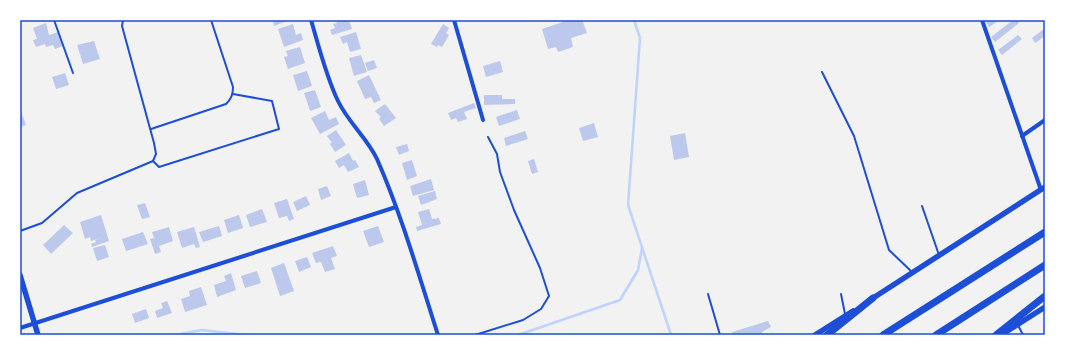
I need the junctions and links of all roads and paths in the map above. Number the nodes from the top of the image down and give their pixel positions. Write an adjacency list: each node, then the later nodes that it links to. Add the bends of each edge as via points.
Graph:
1 (54, 20): 8 (lane)
2 (123, 20): 12 (lane, via 122,26)
3 (211, 20): 9 (lane)
4 (311, 20): 18 (street, via 338,102 371,148)
5 (454, 20): 10 (street)
6 (982, 20): 13 (street)
7 (822, 72): 23 (lane, via 854,136 890,250)
8 (73, 73)
9 (233, 94): 12 (lane, via 226,104); 15 (lane, via 272,101 279,129 159,167)
10 (483, 120)
11 (1045, 120): 13 (street)
12 (150, 129): 15 (lane, via 156,154)
13 (1022, 136): 16 (street)
14 (488, 137): 37 (lane, via 549,296 541,309 523,320)
15 (153, 161): 19 (lane, via 78,193 42,223)
16 (1043, 189): 21 (main road)
17 (922, 206): 21 (lane)
18 (396, 207): 31 (street); 36 (street)
19 (20, 231)
20 (1045, 232): 41 (highway)
21 (939, 256): 23 (main road)
22 (1045, 265): 42 (highway)
23 (913, 273): 28 (main road)
24 (20, 275): 31 (main road)
25 (708, 294): 38 (lane)
26 (841, 294): 30 (lane)
27 (1045, 296): 43 (highway)
28 (873, 298): 30 (main road); 40 (highway)
29 (1045, 307): 32 (main road)
30 (845, 316): 39 (main road)
31 (34, 323): 33 (street); 35 (main road)
32 (1018, 324): 34 (main road); 45 (lane)
33 (20, 328)
34 (1010, 333): 44 (main road)
35 (38, 335)
36 (438, 335)
37 (475, 335)
38 (720, 335)
39 (815, 335)
40 (827, 335)
41 (883, 335)
42 (936, 335)
43 (996, 335)
44 (1001, 335)
45 (1023, 335)

